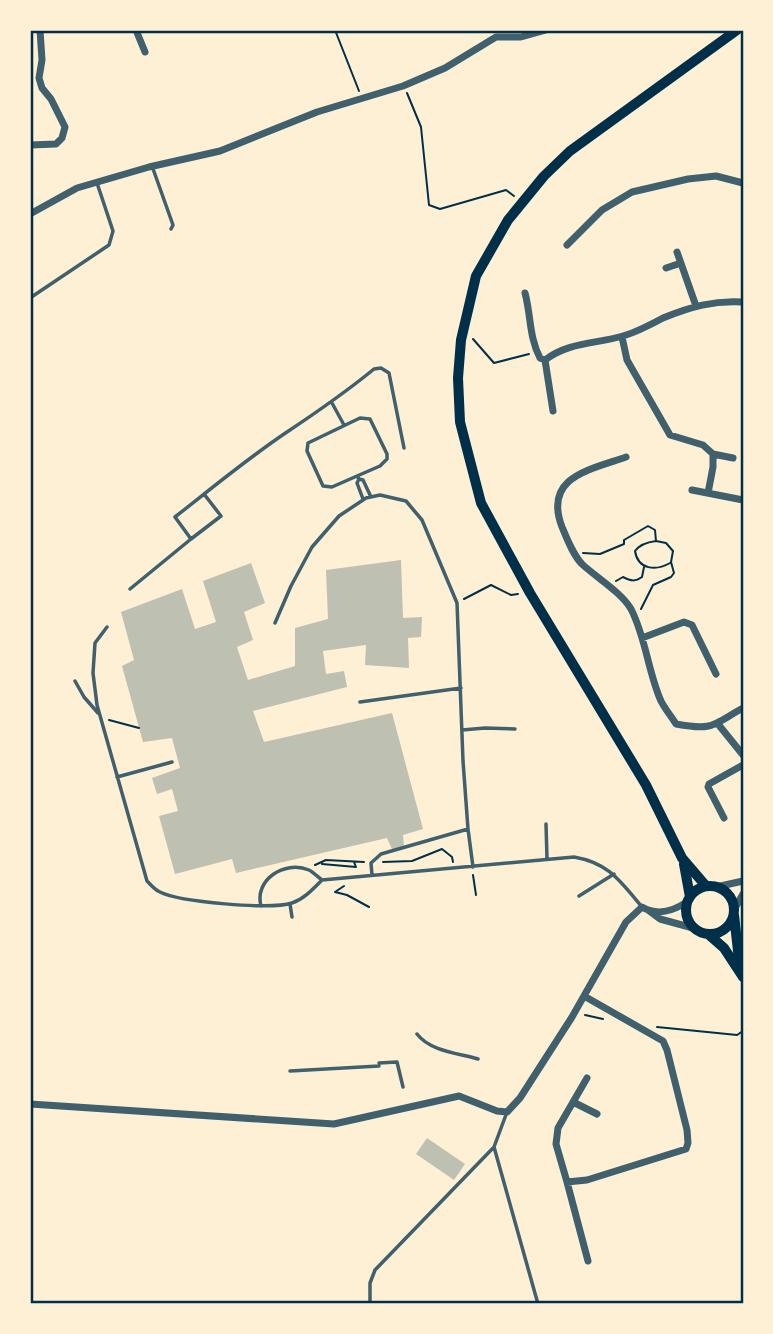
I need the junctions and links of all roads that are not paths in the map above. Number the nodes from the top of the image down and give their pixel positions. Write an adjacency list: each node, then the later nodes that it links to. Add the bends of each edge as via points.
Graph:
1 (40, 30): 9 (street, via 39,78 65,127 55,144)
2 (507, 30): 7 (street)
3 (546, 30): 7 (street)
4 (737, 30): 60 (main road, via 570,151 508,220 476,276 457,378 460,422 481,503 646,785)
5 (136, 31): 6 (street); 8 (street)
6 (127, 36)
7 (496, 37): 10 (street, via 445,68 403,86 317,111 220,151)
8 (145, 52)
9 (30, 145)
10 (152, 166): 11 (street); 14 (lane, via 173,225)
11 (97, 183): 13 (street, via 77,188); 20 (lane, via 113,231 109,245)
12 (743, 183): 15 (street, via 716,176 632,192 603,210)
13 (30, 214)
14 (170, 229)
15 (567, 244)
16 (677, 252): 17 (street)
17 (681, 264): 18 (street); 22 (street)
18 (666, 268)
19 (525, 293): 24 (street, via 532,340)
20 (30, 298)
21 (743, 302): 22 (street)
22 (696, 306): 23 (street)
23 (622, 337): 24 (street, via 576,344); 29 (street, via 627,360 670,435 703,445)
24 (545, 360): 26 (street)
25 (332, 403): 27 (lane); 28 (lane, via 374,369 386,370); 35 (lane)
26 (553, 411)
27 (344, 425): 32 (lane, via 370,419 387,454 385,463); 32 (lane, via 312,440 307,451 323,486)
28 (404, 448)
29 (713, 454): 31 (street); 34 (street)
30 (626, 457): 43 (street, via 570,479 562,488 556,511 580,562 630,607)
31 (733, 458)
32 (358, 477): 36 (lane); 37 (lane)
33 (692, 490): 34 (street)
34 (708, 493): 38 (street)
35 (204, 494): 39 (lane, via 175,517); 39 (lane, via 221,516)
36 (370, 497): 37 (lane); 46 (lane, via 407,502 422,520 457,603)
37 (363, 499): 41 (lane, via 313,546)
38 (743, 500)
39 (191, 539): 40 (lane)
40 (130, 589)
41 (275, 623)
42 (107, 627): 49 (lane, via 95,643 93,673)
43 (642, 638): 44 (street, via 684,622 692,625); 50 (street, via 662,702 676,724 700,728)
44 (716, 674)
45 (75, 681): 49 (lane)
46 (461, 688): 47 (lane); 52 (lane)
47 (360, 702)
48 (743, 708): 50 (street)
49 (100, 714): 56 (lane)
50 (718, 724): 53 (street)
51 (515, 729): 52 (lane)
52 (462, 730): 59 (lane)
53 (743, 755)
54 (172, 762): 56 (lane)
55 (743, 765): 57 (street, via 709,784)
56 (117, 777): 72 (lane, via 147,881 155,889)
57 (724, 818)
58 (546, 824): 61 (lane)
59 (468, 829): 62 (lane); 64 (lane, via 381,854 371,863)
60 (682, 858): 67 (main road); 70 (main road)
61 (547, 859): 62 (lane); 63 (lane, via 588,859)
62 (473, 867): 64 (lane)
63 (614, 874): 69 (lane); 73 (lane)
64 (372, 875): 65 (lane)
65 (322, 880): 71 (lane); 72 (lane, via 308,869 279,870 267,877 262,887)
66 (743, 881): 67 (street)
67 (711, 887): 70 (main road); 74 (main road, via 729,895)
68 (743, 894): 74 (street)
69 (579, 897)
70 (689, 899): 73 (street, via 666,911); 76 (main road, via 686,915)
71 (290, 904): 72 (lane); 75 (lane)
72 (261, 906)
73 (645, 908): 76 (street, via 660,919); 80 (street, via 635,911 626,922)
74 (734, 911): 77 (main road, via 725,929); 78 (main road)
75 (292, 917)
76 (694, 928): 77 (main road)
77 (708, 934): 79 (main road, via 724,948)
78 (743, 968)
79 (743, 977)
80 (584, 996): 88 (street); 91 (street, via 663,1041 688,1143 682,1152)
81 (416, 1034): 82 (lane, via 431,1046)
82 (478, 1059)
83 (290, 1070): 85 (lane, via 397,1062)
84 (587, 1078): 86 (street)
85 (403, 1087)
86 (573, 1102): 89 (street); 91 (street, via 556,1136)
87 (30, 1104): 88 (street, via 334,1124 459,1096)
88 (507, 1112): 90 (lane)
89 (597, 1114)
90 (494, 1147): 93 (lane, via 375,1270); 94 (lane)
91 (567, 1182): 92 (street)
92 (588, 1261)
93 (370, 1304)
94 (538, 1304)

